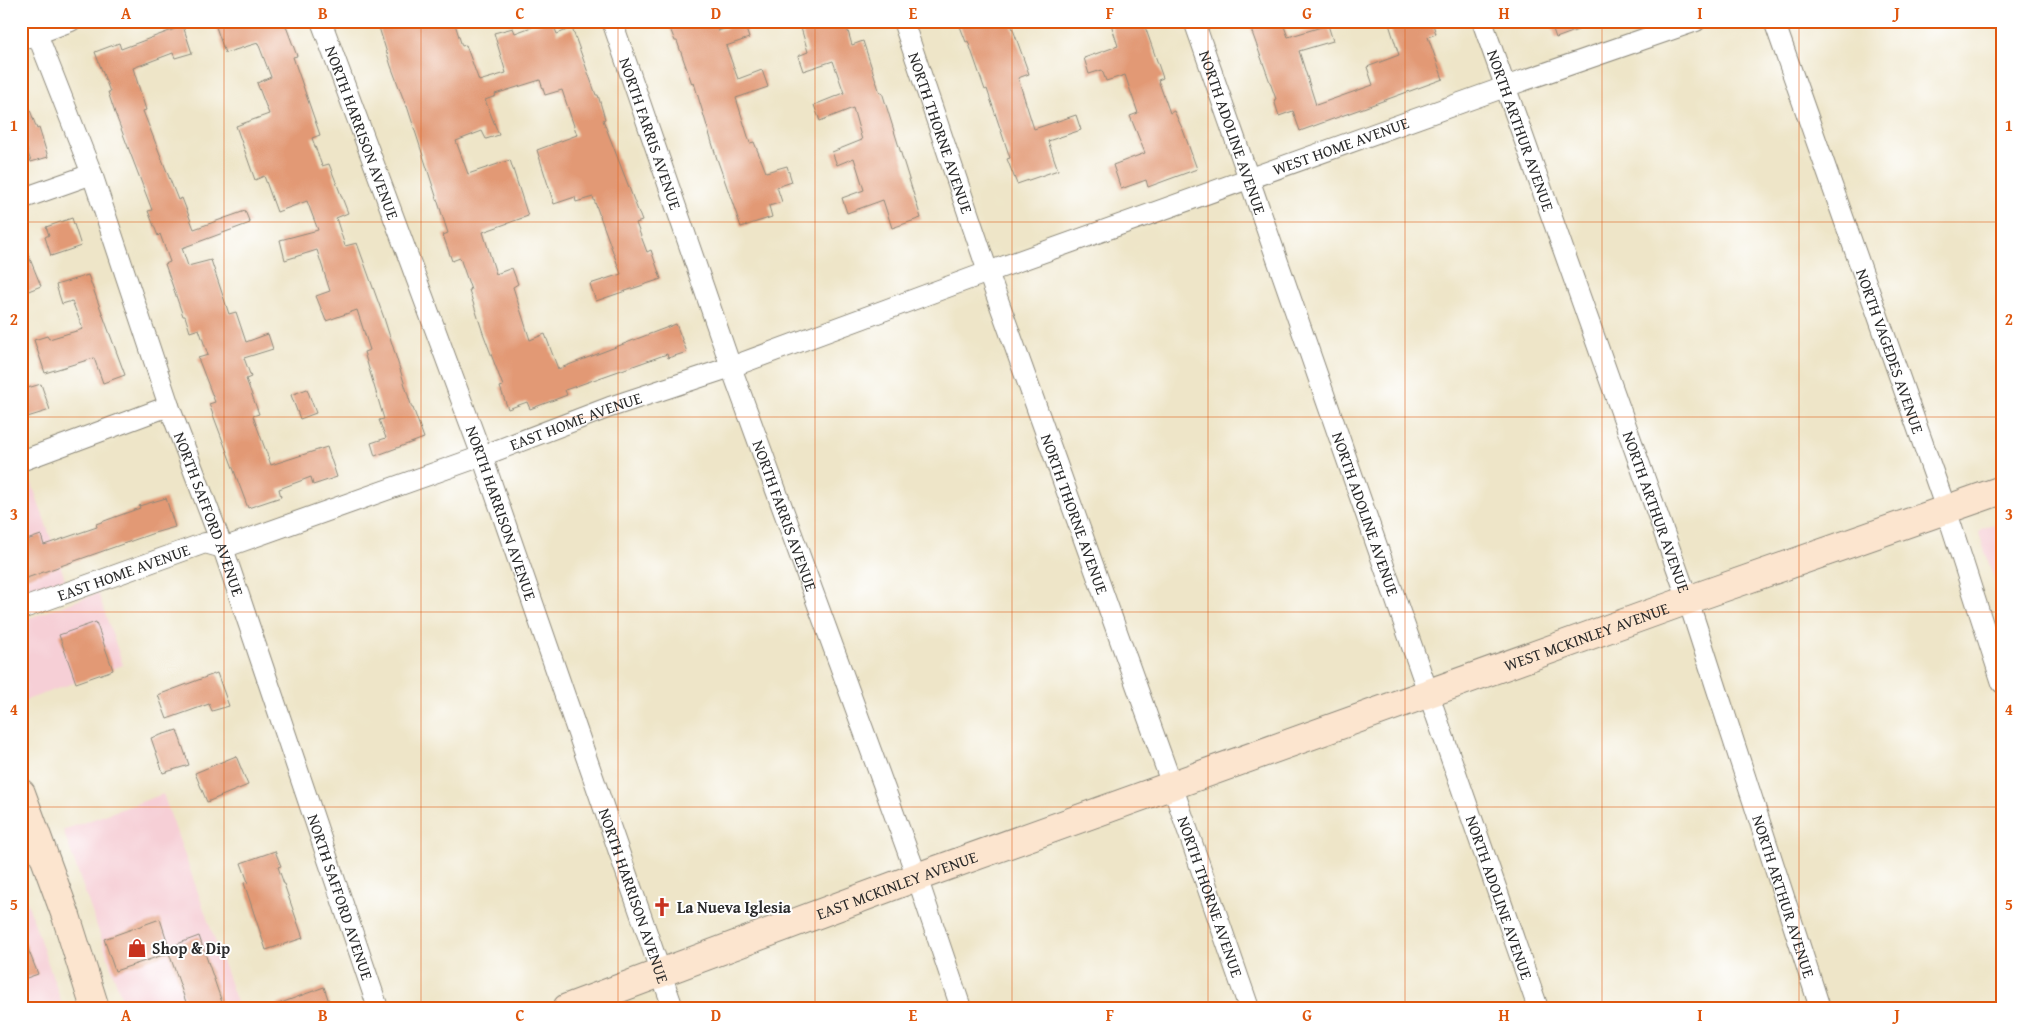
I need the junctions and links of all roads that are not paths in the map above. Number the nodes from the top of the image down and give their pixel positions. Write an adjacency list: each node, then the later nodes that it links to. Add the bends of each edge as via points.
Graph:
1 (71, 21): 9 (street)
2 (321, 21): 17 (street, NORTH HARRISON AVENUE)
3 (612, 21): 15 (street, NORTH FARRIS AVENUE)
4 (903, 21): 14 (street, NORTH THORNE AVENUE)
5 (1194, 21): 12 (street, NORTH ADOLINE AVENUE)
6 (1482, 21): 10 (street, NORTH ARTHUR AVENUE)
7 (1696, 21): 10 (street, WEST HOME AVENUE)
8 (1774, 21): 20 (street, NORTH VAGEDES AVENUE)
9 (30, 32): 11 (street, NORTH SAFFORD AVENUE)
10 (1505, 87): 12 (street, WEST HOME AVENUE); 22 (street, NORTH ARTHUR AVENUE)
11 (92, 174): 13 (street); 16 (street, NORTH SAFFORD AVENUE)
12 (1248, 180): 14 (street, WEST HOME AVENUE); 25 (street, NORTH ADOLINE AVENUE)
13 (21, 199)
14 (988, 272): 15 (street, EAST HOME AVENUE); 26 (street, NORTH THORNE AVENUE)
15 (732, 367): 17 (street, EAST HOME AVENUE, via 610,407); 28 (street, NORTH FARRIS AVENUE)
16 (169, 406): 18 (street); 21 (street, NORTH SAFFORD AVENUE)
17 (482, 456): 21 (street, EAST HOME AVENUE); 29 (street, NORTH HARRISON AVENUE)
18 (21, 461)
19 (2002, 490): 20 (main road, WEST MCKINLEY AVENUE)
20 (1946, 509): 22 (main road, WEST MCKINLEY AVENUE); 24 (street, NORTH VAGEDES AVENUE)
21 (223, 548): 23 (street, EAST HOME AVENUE, via 205,543); 31 (street, NORTH SAFFORD AVENUE)
22 (1688, 600): 25 (main road, WEST MCKINLEY AVENUE); 37 (street, NORTH ARTHUR AVENUE)
23 (21, 609)
24 (2002, 683)
25 (1429, 694): 26 (main road, WEST MCKINLEY AVENUE); 36 (street, NORTH ADOLINE AVENUE)
26 (1172, 785): 28 (main road, EAST MCKINLEY AVENUE); 35 (street, NORTH THORNE AVENUE)
27 (21, 793): 30 (main road)
28 (917, 877): 29 (main road, EAST MCKINLEY AVENUE); 34 (street, NORTH FARRIS AVENUE)
29 (662, 973): 32 (main road, EAST MCKINLEY AVENUE); 33 (street, NORTH HARRISON AVENUE)
30 (95, 1008)
31 (378, 1008)
32 (567, 1008)
33 (673, 1008)
34 (961, 1008)
35 (1249, 1008)
36 (1538, 1008)
37 (1820, 1008)

